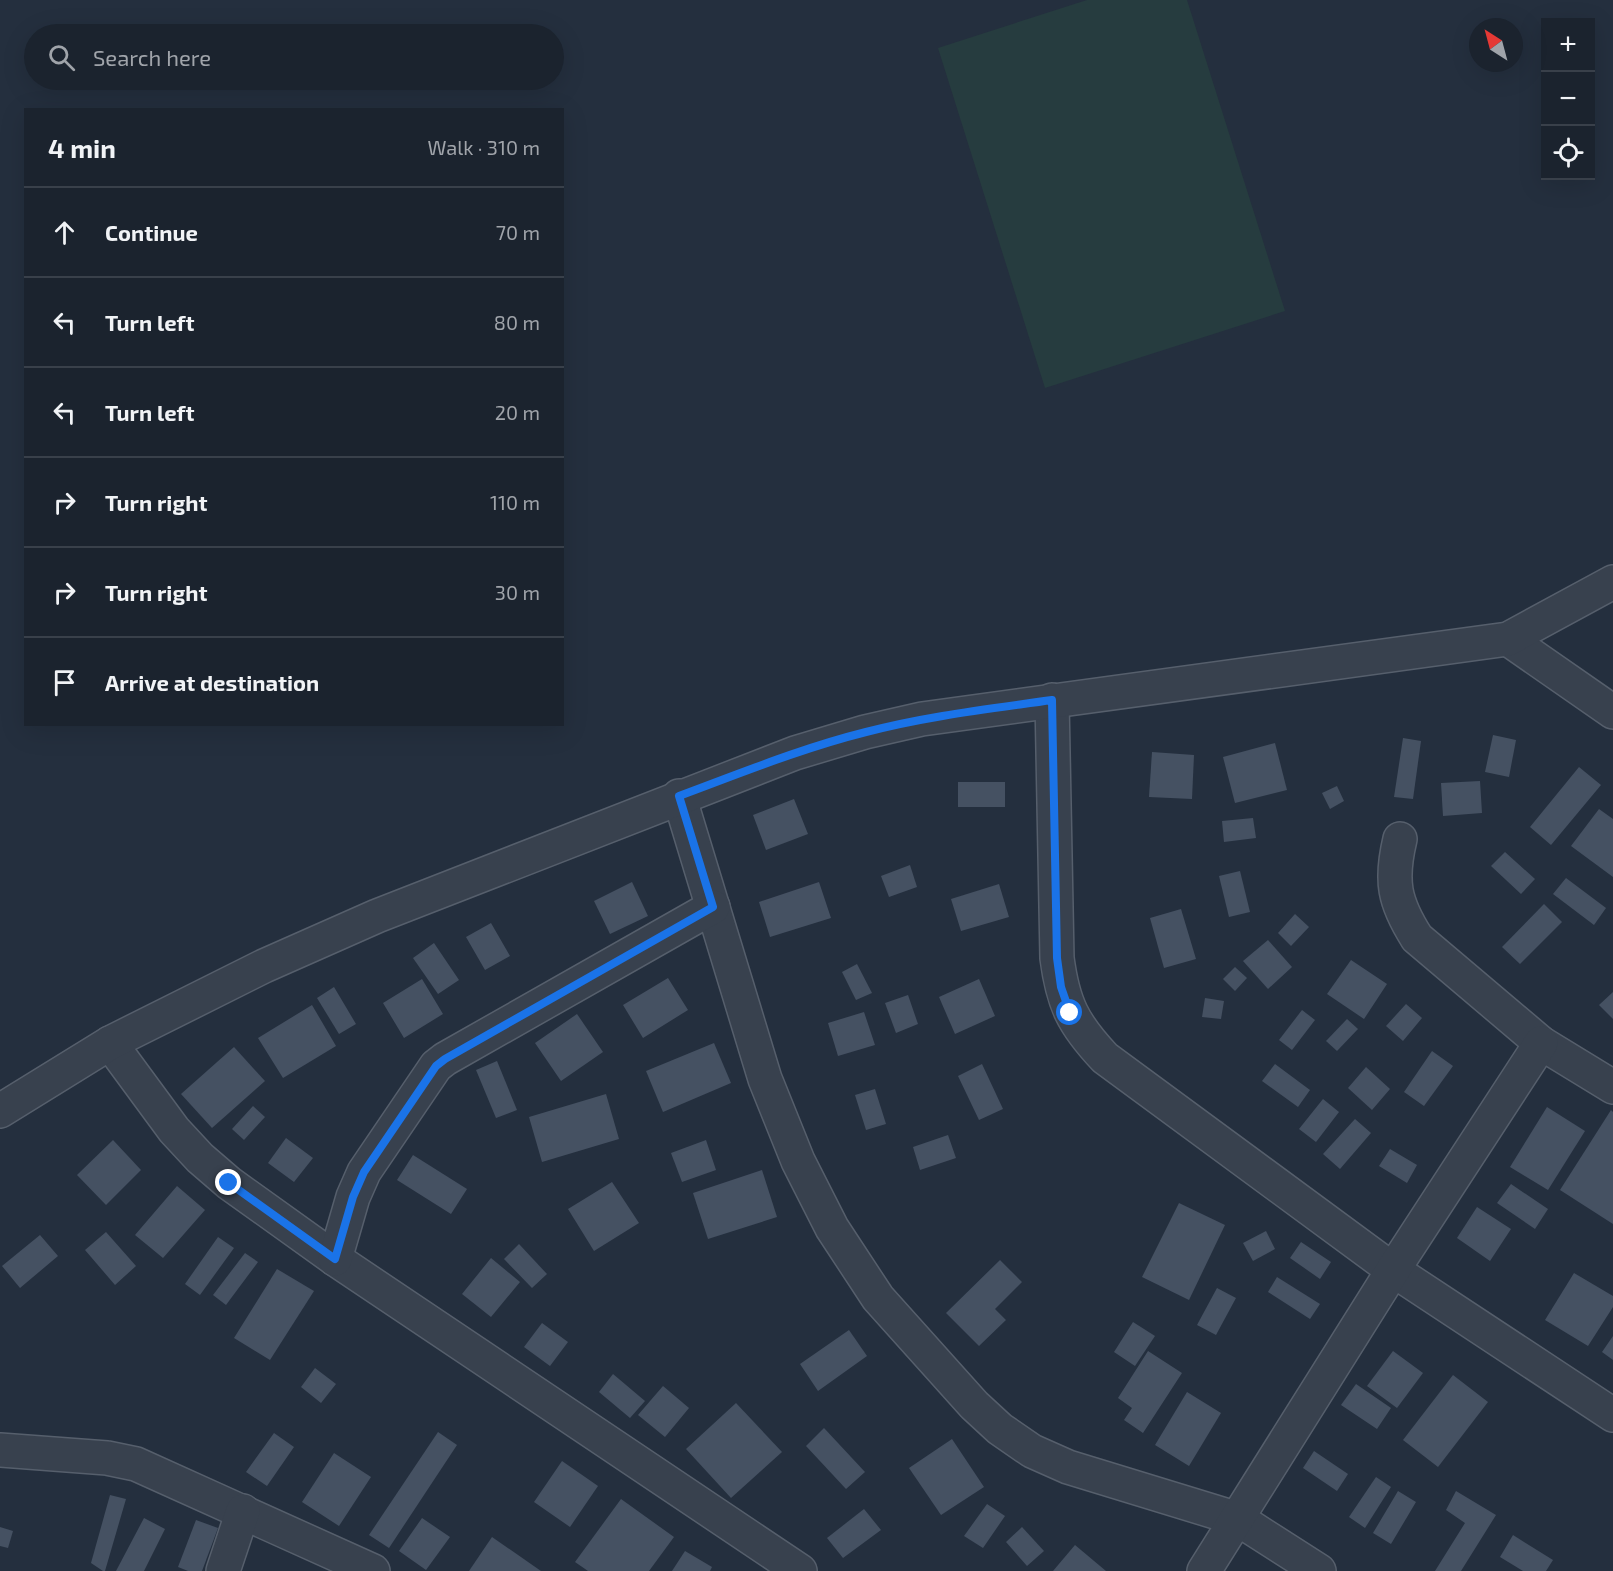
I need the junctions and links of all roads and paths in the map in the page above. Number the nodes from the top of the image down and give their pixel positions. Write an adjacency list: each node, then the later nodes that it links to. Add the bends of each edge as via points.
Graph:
1 (1613, 582): 2 (street)
2 (1508, 639): 3 (street); 4 (street)
3 (1052, 700): 5 (street, via 922,719 865,732); 13 (street, via 1057,958 1070,1013 1086,1038 1106,1058)
4 (1613, 712)
5 (679, 796): 7 (street); 8 (street, via 377,916 264,966)
6 (1400, 839): 9 (street, via 1394,864 1398,902 1417,938)
7 (713, 907): 12 (street, via 436,1066 364,1172); 17 (street, via 765,1078 798,1161 832,1228 878,1298 974,1405 1032,1451 1068,1467)
8 (110, 1043): 11 (street); 12 (street, via 174,1130 200,1158)
9 (1541, 1043): 10 (street); 13 (street)
10 (1613, 1087)
11 (0, 1111)
12 (335, 1259): 20 (street)
13 (1393, 1270): 14 (street); 17 (street)
14 (1613, 1414)
15 (0, 1450): 16 (street, via 136,1464)
16 (243, 1511): 18 (street); 19 (street)
17 (1238, 1519): 21 (street); 22 (street)
18 (223, 1571)
19 (373, 1571)
20 (800, 1571)
21 (1204, 1571)
22 (1319, 1571)

